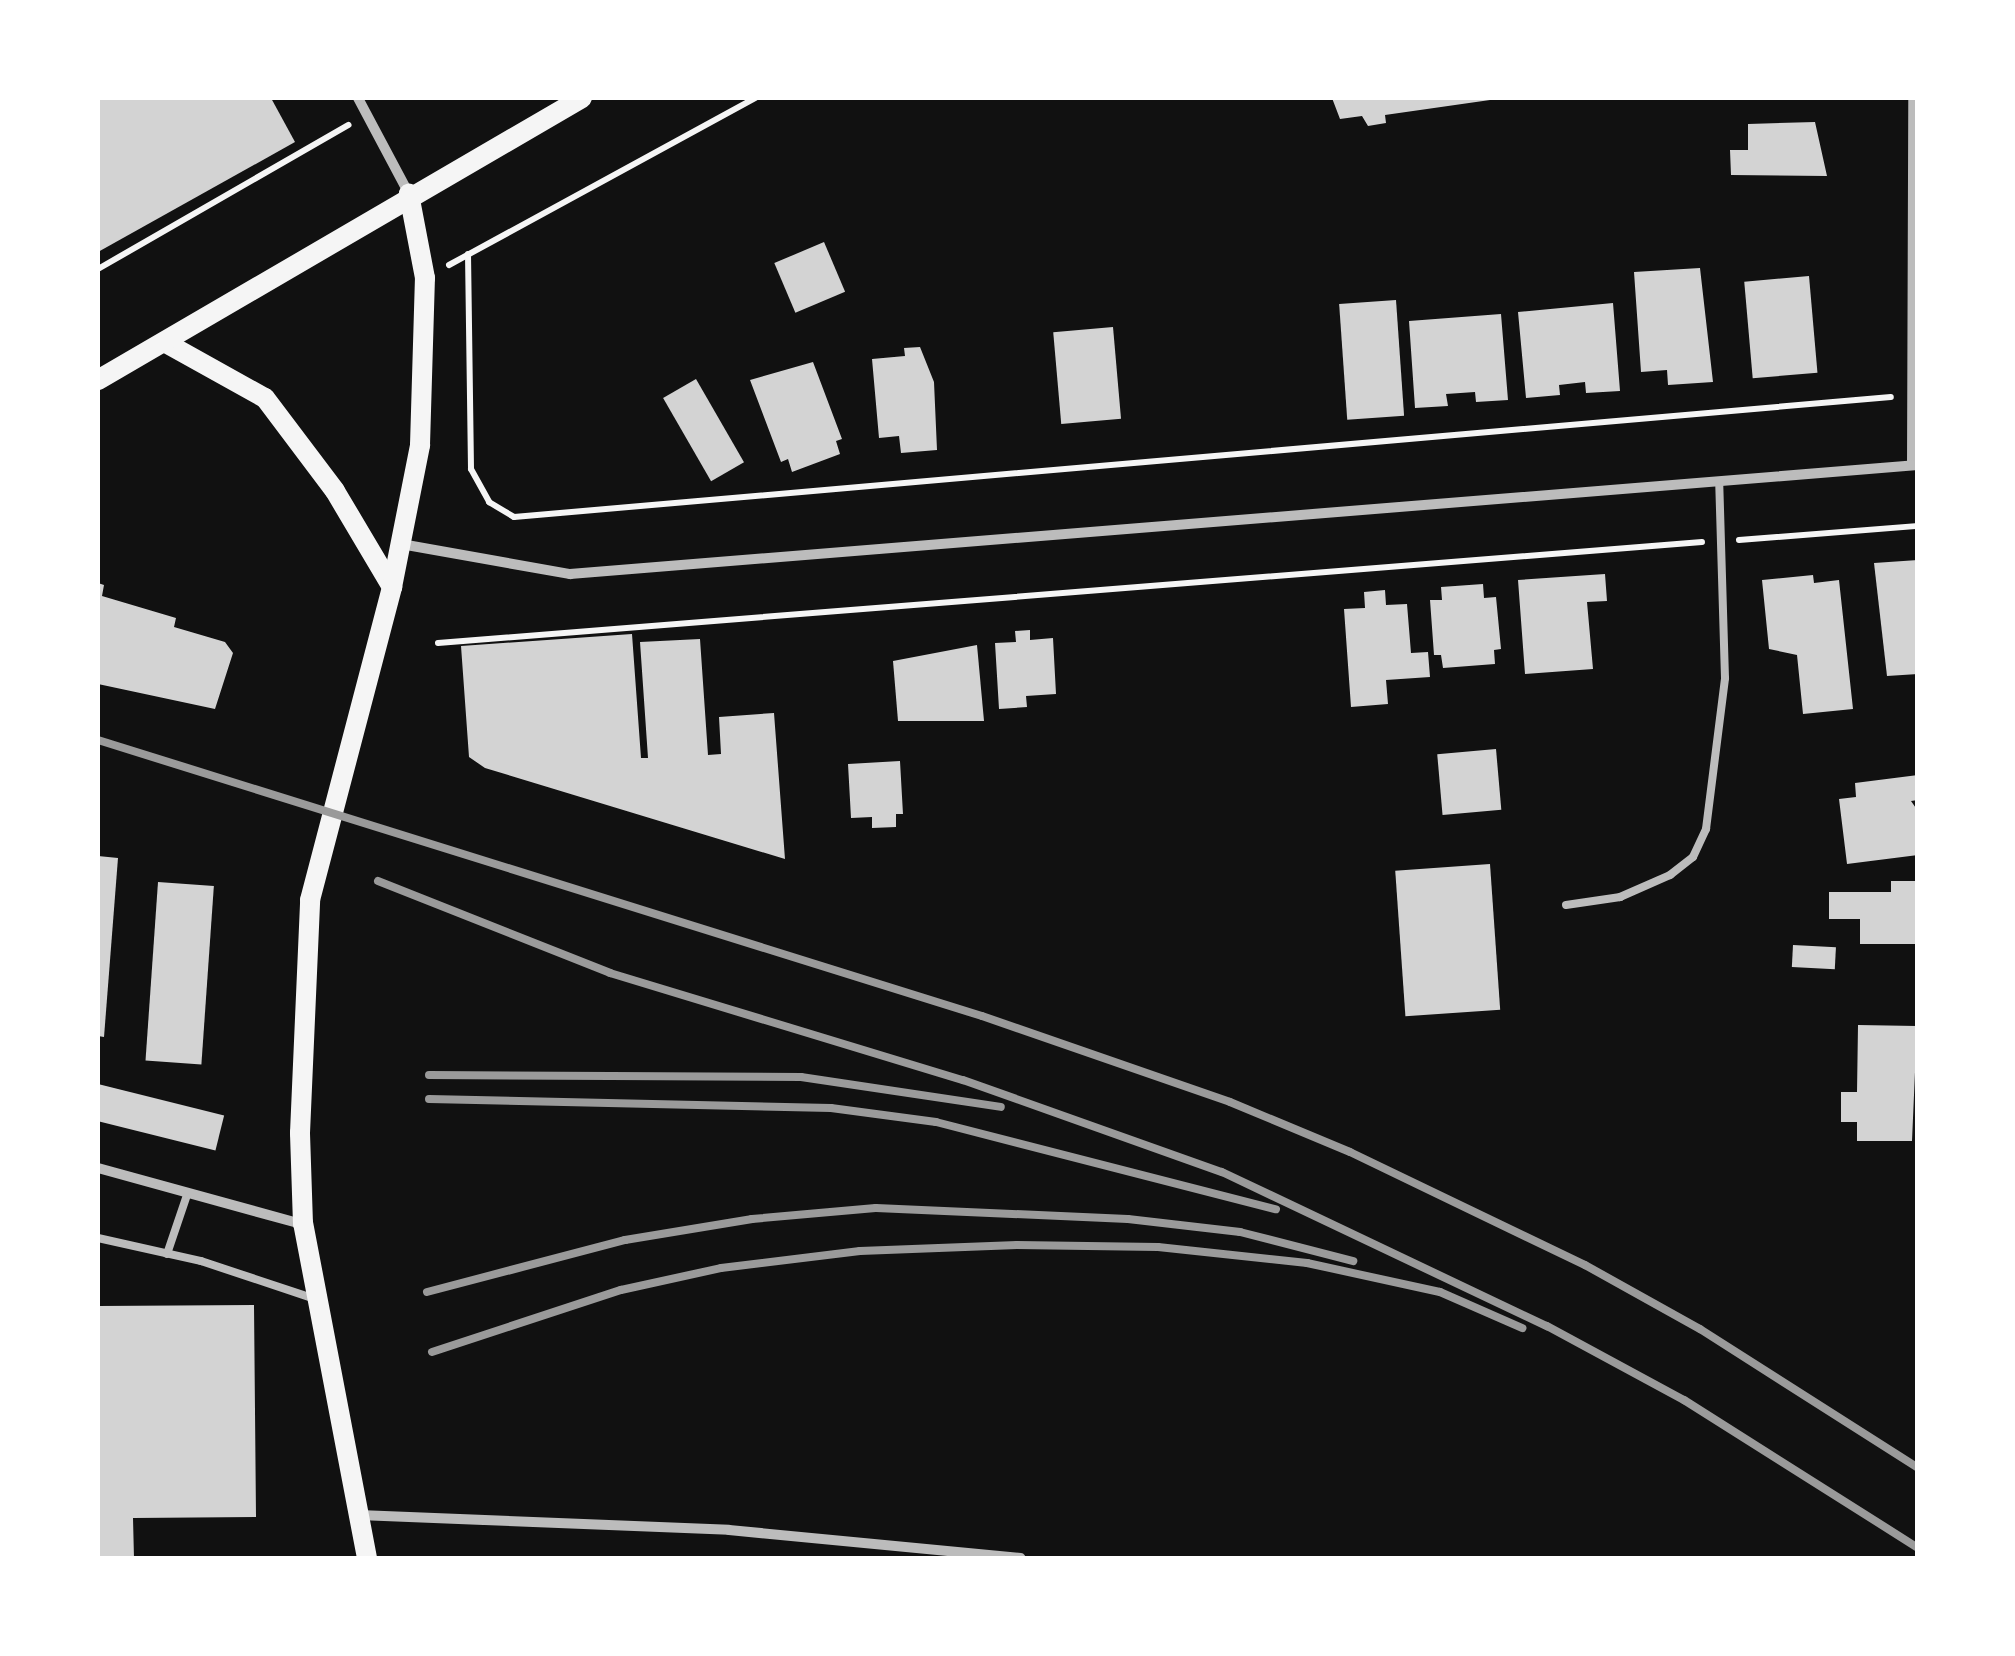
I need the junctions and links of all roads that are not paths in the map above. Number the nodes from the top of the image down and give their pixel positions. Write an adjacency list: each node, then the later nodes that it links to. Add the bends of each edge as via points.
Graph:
1 (358, 98): 4 (street)
2 (582, 98): 4 (main road)
3 (1913, 98): 7 (street)
4 (408, 194): 5 (main road); 9 (main road, via 425,278 420,445)
5 (166, 343): 6 (main road); 10 (main road, via 265,398 335,490)
6 (98, 380)
7 (1915, 465): 8 (street)
8 (1719, 481): 9 (street, via 570,574); 11 (lane, via 1725,678 1706,829 1693,857 1670,874 1620,897)
9 (401, 544): 10 (main road)
10 (392, 587): 14 (main road, via 310,900)
11 (1566, 904)
12 (98, 1168): 13 (street)
13 (188, 1192): 14 (street); 16 (lane)
14 (302, 1224): 17 (main road)
15 (98, 1238): 16 (lane)
16 (167, 1254): 17 (lane)
17 (317, 1299): 18 (main road)
18 (359, 1515): 19 (main road); 20 (street, via 729,1530)
19 (367, 1558)
20 (1021, 1558)

